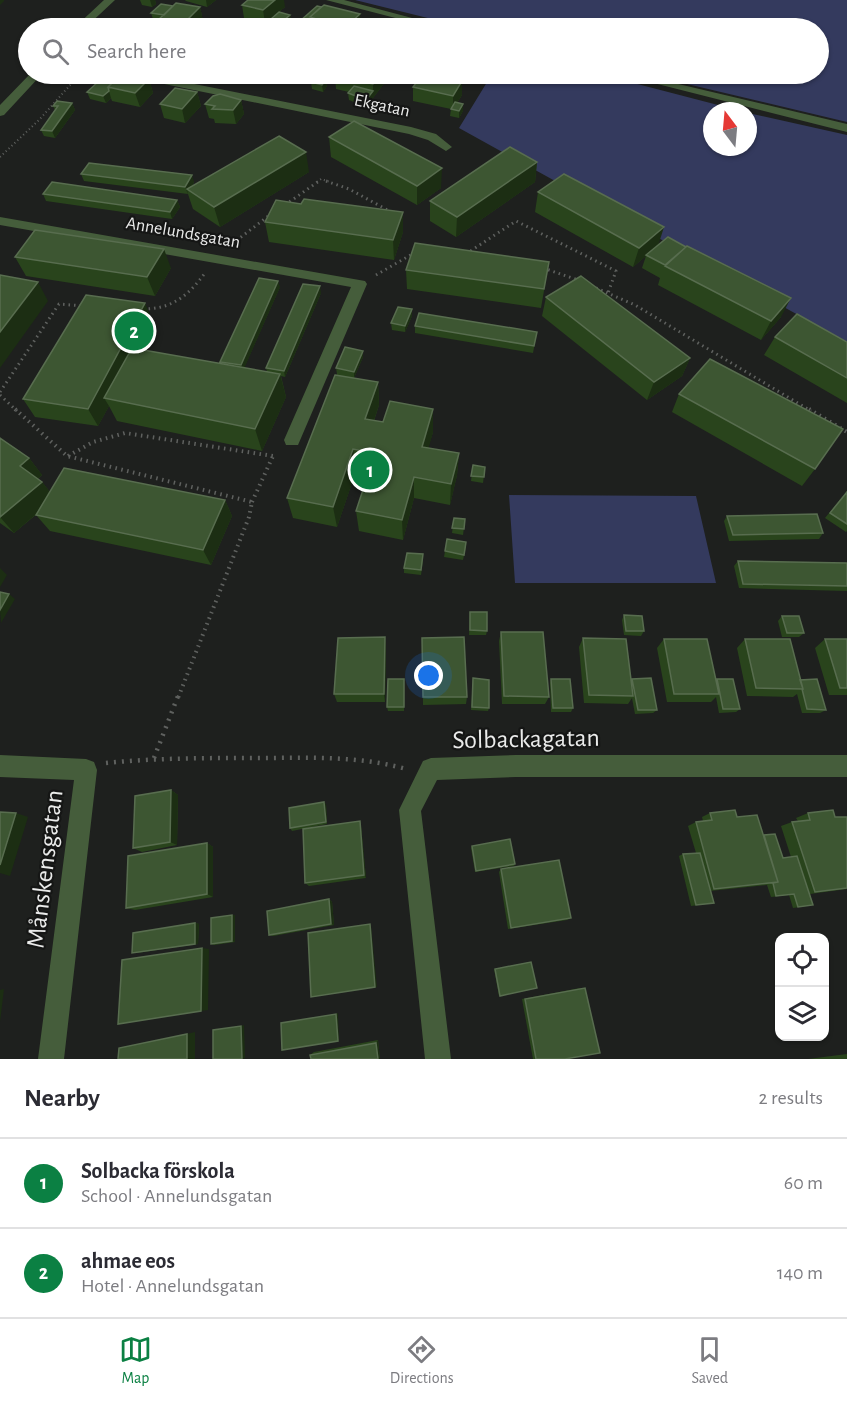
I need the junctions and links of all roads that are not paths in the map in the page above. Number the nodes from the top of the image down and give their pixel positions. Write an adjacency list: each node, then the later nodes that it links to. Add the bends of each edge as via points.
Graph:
1 (110, 0): 3 (street)
2 (331, 0): 4 (street)
3 (90, 18)
4 (404, 18)
5 (27, 84): 8 (street)
6 (179, 84): 10 (street, Ekgatan, via 411,131)
7 (665, 84): 9 (street)
8 (0, 112)
9 (847, 128)
10 (446, 147)
11 (0, 221): 12 (street, Annelundsgatan, via 360,284)
12 (292, 440)
13 (0, 766): 15 (street, Månskensgatan, via 86,770)
14 (847, 766): 16 (street, Solbackagatan, via 516,765 431,769 410,810)
15 (51, 1059)
16 (438, 1059)

